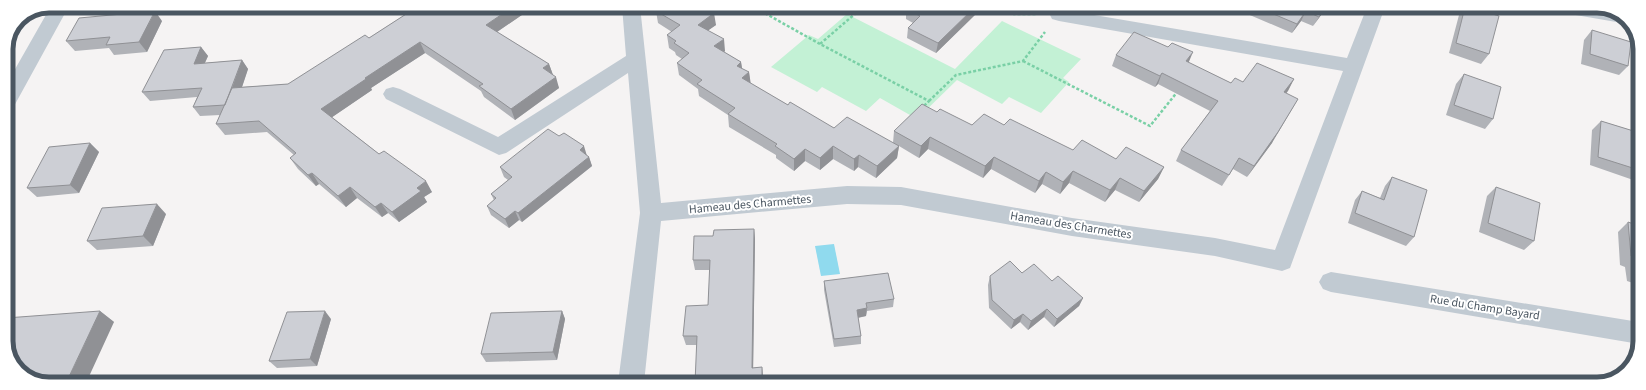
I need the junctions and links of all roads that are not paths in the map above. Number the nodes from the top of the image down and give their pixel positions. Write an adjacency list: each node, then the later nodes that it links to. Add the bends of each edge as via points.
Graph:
1 (56, 13): 7 (street)
2 (632, 13): 5 (street)
3 (1374, 13): 6 (street, Hameau des Charmettes)
4 (1059, 15): 6 (street)
5 (637, 58): 8 (street, via 499,147); 9 (street)
6 (1355, 66): 9 (street, Hameau des Charmettes, via 1282,261 1215,247 1072,227 901,196 847,195)
7 (13, 90)
8 (393, 94)
9 (651, 212): 12 (street)
10 (1331, 282): 11 (street, Rue du Champ Bayard)
11 (1633, 332)
12 (632, 377)

